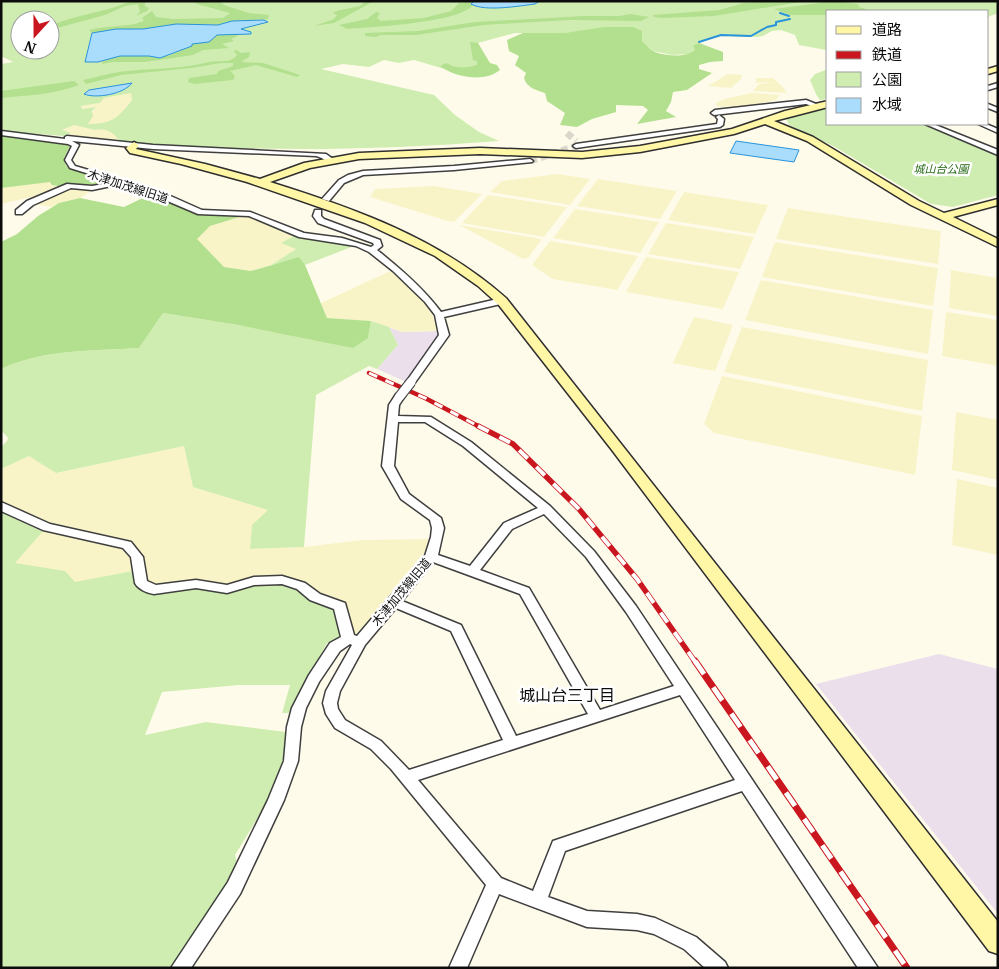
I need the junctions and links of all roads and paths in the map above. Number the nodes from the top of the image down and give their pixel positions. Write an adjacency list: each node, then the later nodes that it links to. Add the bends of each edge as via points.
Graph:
1 (823, 105): 2 (street); 9 (street, via 806,102 717,115 721,119 720,125)
2 (766, 121): 15 (street, via 708,136 606,154 480,151 368,155); 23 (street, via 810,139)
3 (930, 125): 13 (street)
4 (983, 125): 5 (street)
5 (998, 131)
6 (1, 133): 7 (street)
7 (27, 135): 8 (street); 11 (street)
8 (103, 142): 11 (street); 12 (street)
9 (578, 144)
10 (998, 144): 13 (street)
11 (76, 145): 18 (street, 木津加茂線旧道, via 68,160 72,167)
12 (134, 145): 15 (street, via 316,154); 17 (street, via 130,148 132,150)
13 (984, 147): 14 (street)
14 (998, 153)
15 (330, 160): 17 (street)
16 (530, 161): 19 (street, via 356,174 339,181)
17 (262, 182): 26 (street, via 367,219 420,242 464,269)
18 (122, 183): 21 (street, via 92,188 70,186 30,203); 25 (street, 木津加茂線旧道, via 154,192 201,212 250,214 302,235 348,241)
19 (326, 199)
20 (998, 202): 23 (street)
21 (19, 212)
22 (318, 212): 25 (street, via 321,221 376,242 378,246)
23 (941, 217): 24 (street)
24 (998, 244)
25 (372, 250): 27 (street, 木津加茂線旧道, via 428,300)
26 (502, 301): 27 (street); 42 (street)
27 (439, 315): 28 (street, 木津加茂線旧道, bridge, via 444,335 394,405)
28 (393, 419): 30 (street, via 427,419 466,444); 31 (street, 木津加茂線旧道, via 388,466 401,491 435,518 438,528)
29 (1, 506): 34 (street, via 47,527 127,545 139,560 141,583 154,590 196,584 227,589 270,580 302,586 316,597 340,606)
30 (546, 509): 32 (street, via 508,526); 35 (street, via 590,554 631,609)
31 (431, 557): 32 (street); 33 (street, 木津加茂線旧道)
32 (472, 572): 36 (street, via 525,591)
33 (393, 602): 34 (street, 木津加茂線旧道); 37 (street, via 456,628)
34 (354, 641): 38 (street, 木津加茂線旧道, via 333,691 331,710 340,724 376,745); 43 (street, via 335,647 314,679 299,708 291,761 276,800 234,888)
35 (683, 689): 36 (street); 39 (street)
36 (597, 717): 37 (street)
37 (512, 744): 38 (street)
38 (406, 777): 40 (street, 木津加茂線旧道)
39 (745, 783): 41 (street, via 559,846); 46 (street)
40 (496, 883): 41 (street, 木津加茂線旧道); 44 (street)
41 (538, 901): 45 (street, 木津加茂線旧道, via 587,919 655,926 690,943)
42 (998, 942)
43 (180, 968)
44 (458, 968)
45 (719, 968)
46 (869, 968)

